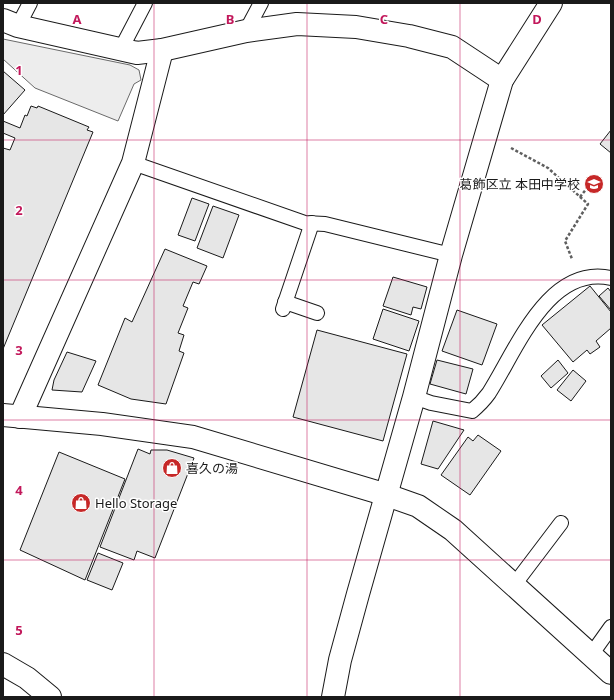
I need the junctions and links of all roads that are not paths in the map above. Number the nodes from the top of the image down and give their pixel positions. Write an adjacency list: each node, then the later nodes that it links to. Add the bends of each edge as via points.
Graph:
1 (30, 3): 5 (lane)
2 (144, 3): 7 (lane)
3 (261, 3): 6 (lane)
4 (551, 3): 9 (street)
5 (11, 23): 7 (street)
6 (246, 31): 8 (street); 9 (street, via 297,24 321,24 408,36 452,47)
7 (121, 49): 8 (street, via 138,53)
8 (162, 50): 10 (street)
9 (502, 80): 12 (street)
10 (133, 163): 11 (lane, via 305,223); 16 (street)
11 (312, 223): 12 (lane); 14 (lane, via 284,306)
12 (451, 255): 15 (street)
13 (611, 278): 15 (lane, via 580,278 556,293 530,322 488,395 472,412)
14 (317, 313)
15 (414, 397): 17 (street)
16 (11, 416): 17 (street, via 116,425 193,437)
17 (387, 495): 19 (street, via 418,506 438,518); 25 (street, via 340,660)
18 (561, 523): 19 (lane)
19 (514, 585): 21 (street)
20 (611, 627): 21 (lane)
21 (591, 655): 23 (street)
22 (3, 664): 24 (street, via 27,678)
23 (611, 673)
24 (50, 697)
25 (333, 697)

